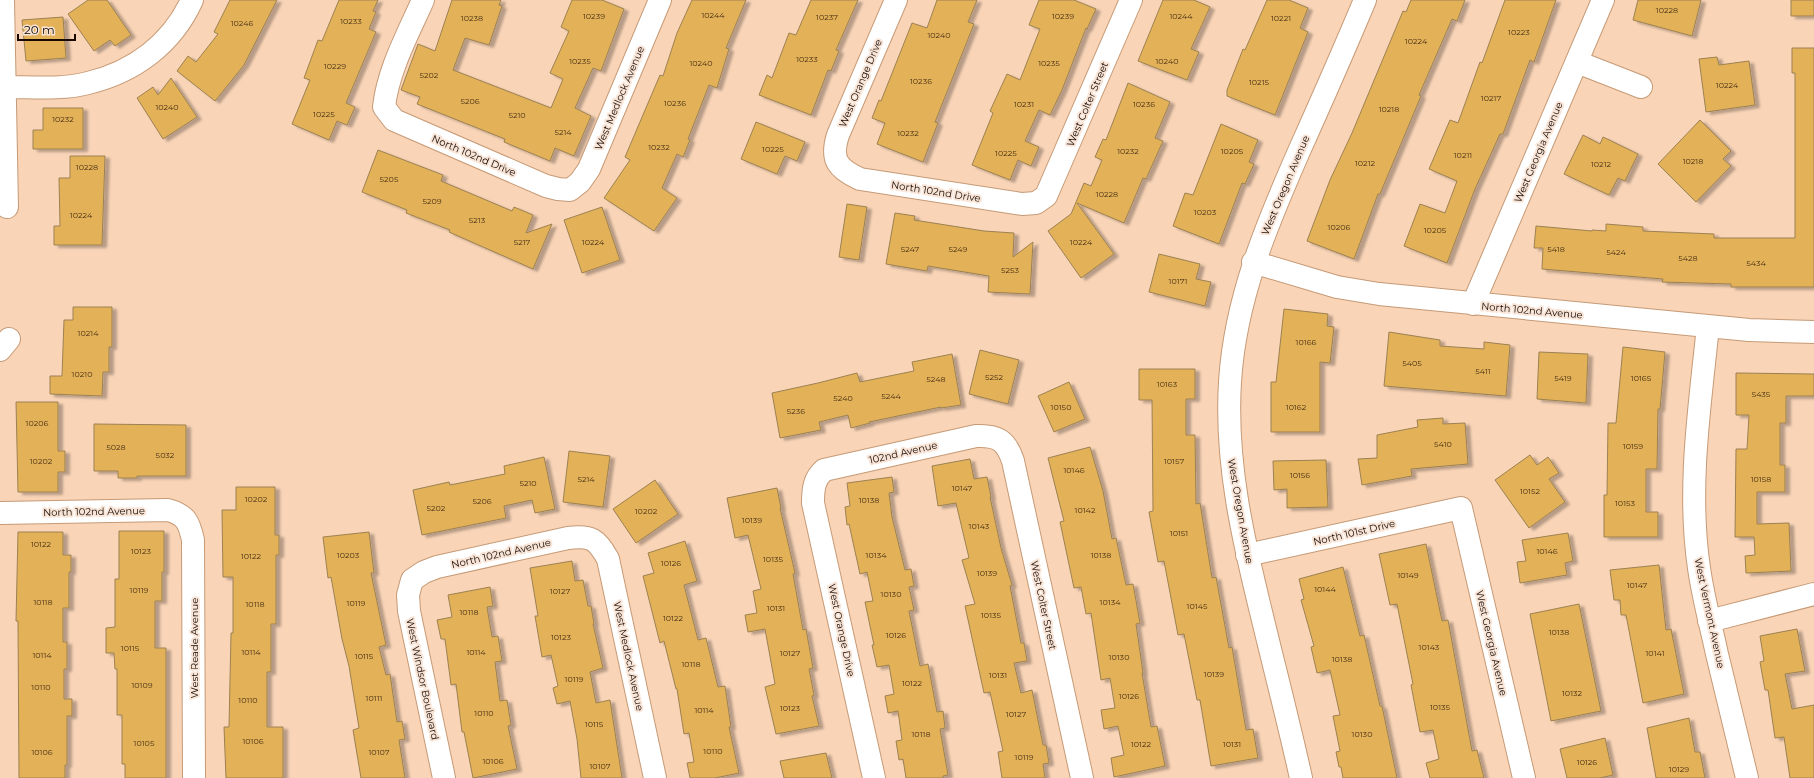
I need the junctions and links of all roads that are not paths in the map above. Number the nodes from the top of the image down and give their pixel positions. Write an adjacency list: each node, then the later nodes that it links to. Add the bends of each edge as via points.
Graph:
1 (4, 0): 10 (street)
2 (192, 0): 10 (street, via 179,24 163,43 123,71 87,84)
3 (423, 0): 13 (street, North 102nd Drive, via 386,90 384,107 394,120 546,186)
4 (660, 0): 13 (street, West Medlock Avenue, via 589,169 580,182)
5 (896, 0): 12 (street, West Orange Drive, via 834,146)
6 (1131, 0): 14 (street, West Colter Street, via 1046,196)
7 (1366, 0): 16 (street, West Oregon Avenue, via 1268,222)
8 (1603, 0): 9 (street, West Georgia Avenue)
9 (1577, 62): 11 (street); 17 (street, West Georgia Avenue)
10 (5, 87): 15 (street)
11 (1641, 87)
12 (839, 167): 14 (street, North 102nd Drive, via 860,179 1022,204)
13 (570, 190)
14 (1036, 203)
15 (8, 207)
16 (1254, 262): 17 (street, North 102nd Avenue, via 1337,287); 26 (street, West Oregon Avenue, via 1235,341 1229,423 1232,466)
17 (1473, 304): 18 (street, North 102nd Avenue)
18 (1708, 326): 19 (street, North 102nd Avenue); 29 (street, West Vermont Avenue, via 1699,415 1695,520 1699,568)
19 (1814, 332)
20 (997, 437): 21 (street, 102nd Avenue, via 976,436 824,470); 34 (street, West Colter Street, via 1009,448 1013,461)
21 (815, 482): 33 (street, West Orange Drive, via 813,503)
22 (1460, 508): 26 (street, North 101st Drive); 36 (street, West Georgia Avenue)
23 (0, 513): 24 (street, North 102nd Avenue, via 168,510 179,513)
24 (186, 519): 30 (street, West Reade Avenue, via 193,540)
25 (592, 538): 27 (street, North 102nd Avenue, via 568,538 437,567); 32 (street, West Medlock Avenue, via 608,559)
26 (1248, 555): 35 (street, West Oregon Avenue)
27 (412, 580): 31 (street, West Windsor Boulevard, via 408,595 409,611)
28 (1814, 594): 29 (street)
29 (1710, 621): 37 (street, West Vermont Avenue)
30 (194, 778)
31 (444, 778)
32 (655, 778)
33 (874, 778)
34 (1082, 778)
35 (1302, 778)
36 (1524, 778)
37 (1747, 778)

